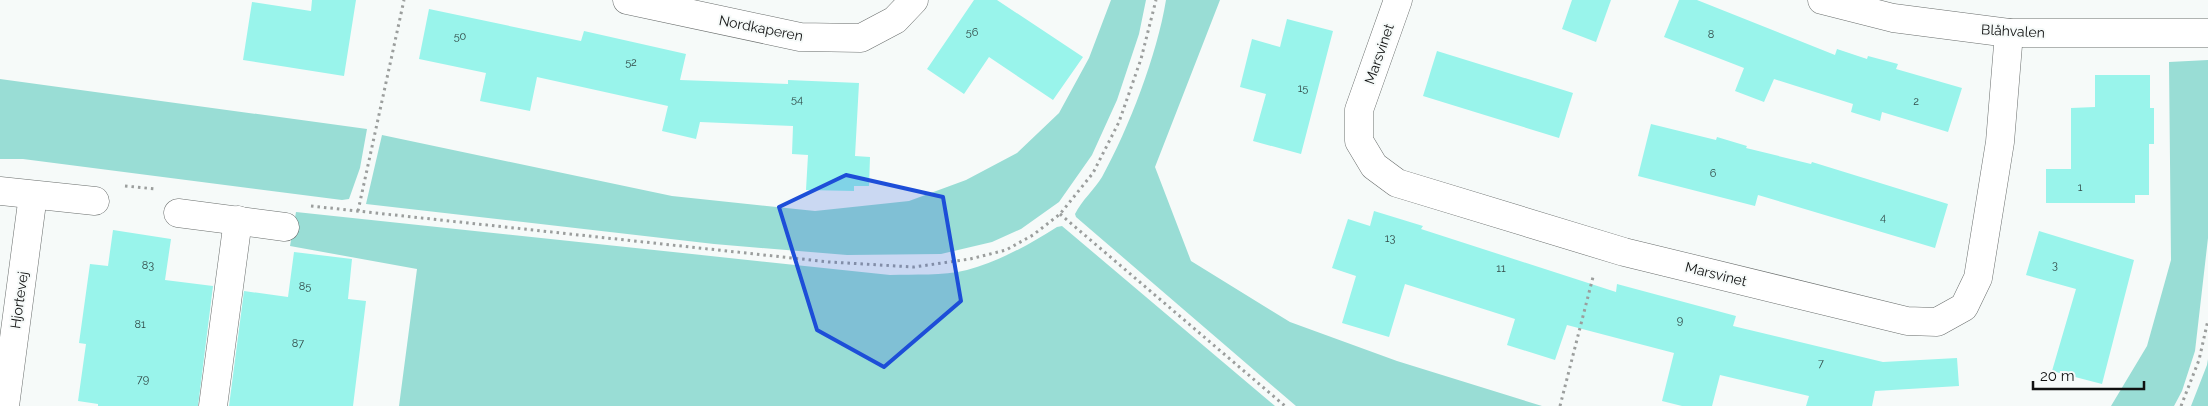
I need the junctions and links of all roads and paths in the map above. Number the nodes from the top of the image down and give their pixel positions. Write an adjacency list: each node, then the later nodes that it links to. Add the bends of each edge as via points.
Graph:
1 (404, 0): 15 (path)
2 (628, 0): 3 (street, Nordkaperen, via 800,37 861,38 895,20)
3 (914, 0)
4 (1156, 0): 17 (path, via 1141,59 1119,122 1093,173)
5 (1398, 0): 20 (street, Marsvinet, via 1359,110 1359,141 1374,166 1397,183)
6 (1822, 0): 8 (street, Blåhvalen, via 1893,18)
7 (2208, 32): 8 (street, Blåhvalen)
8 (2009, 33): 20 (street, Marsvinet, via 2000,142 1978,278 1964,308 1937,322 1907,321)
9 (123, 186): 10 (path)
10 (162, 190)
11 (0, 191): 12 (street)
12 (33, 194): 13 (street); 22 (street, Hjortevej)
13 (94, 201)
14 (310, 206): 15 (path)
15 (358, 211): 17 (path, via 829,262 914,267 1006,250)
16 (178, 213): 18 (street)
17 (1060, 214): 24 (path)
18 (238, 220): 19 (street); 23 (street)
19 (285, 227)
20 (1602, 245): 25 (path)
21 (2208, 320): 26 (path, via 2199,360)
22 (4, 406)
23 (213, 406)
24 (1285, 406)
25 (1560, 406)
26 (2181, 406)

